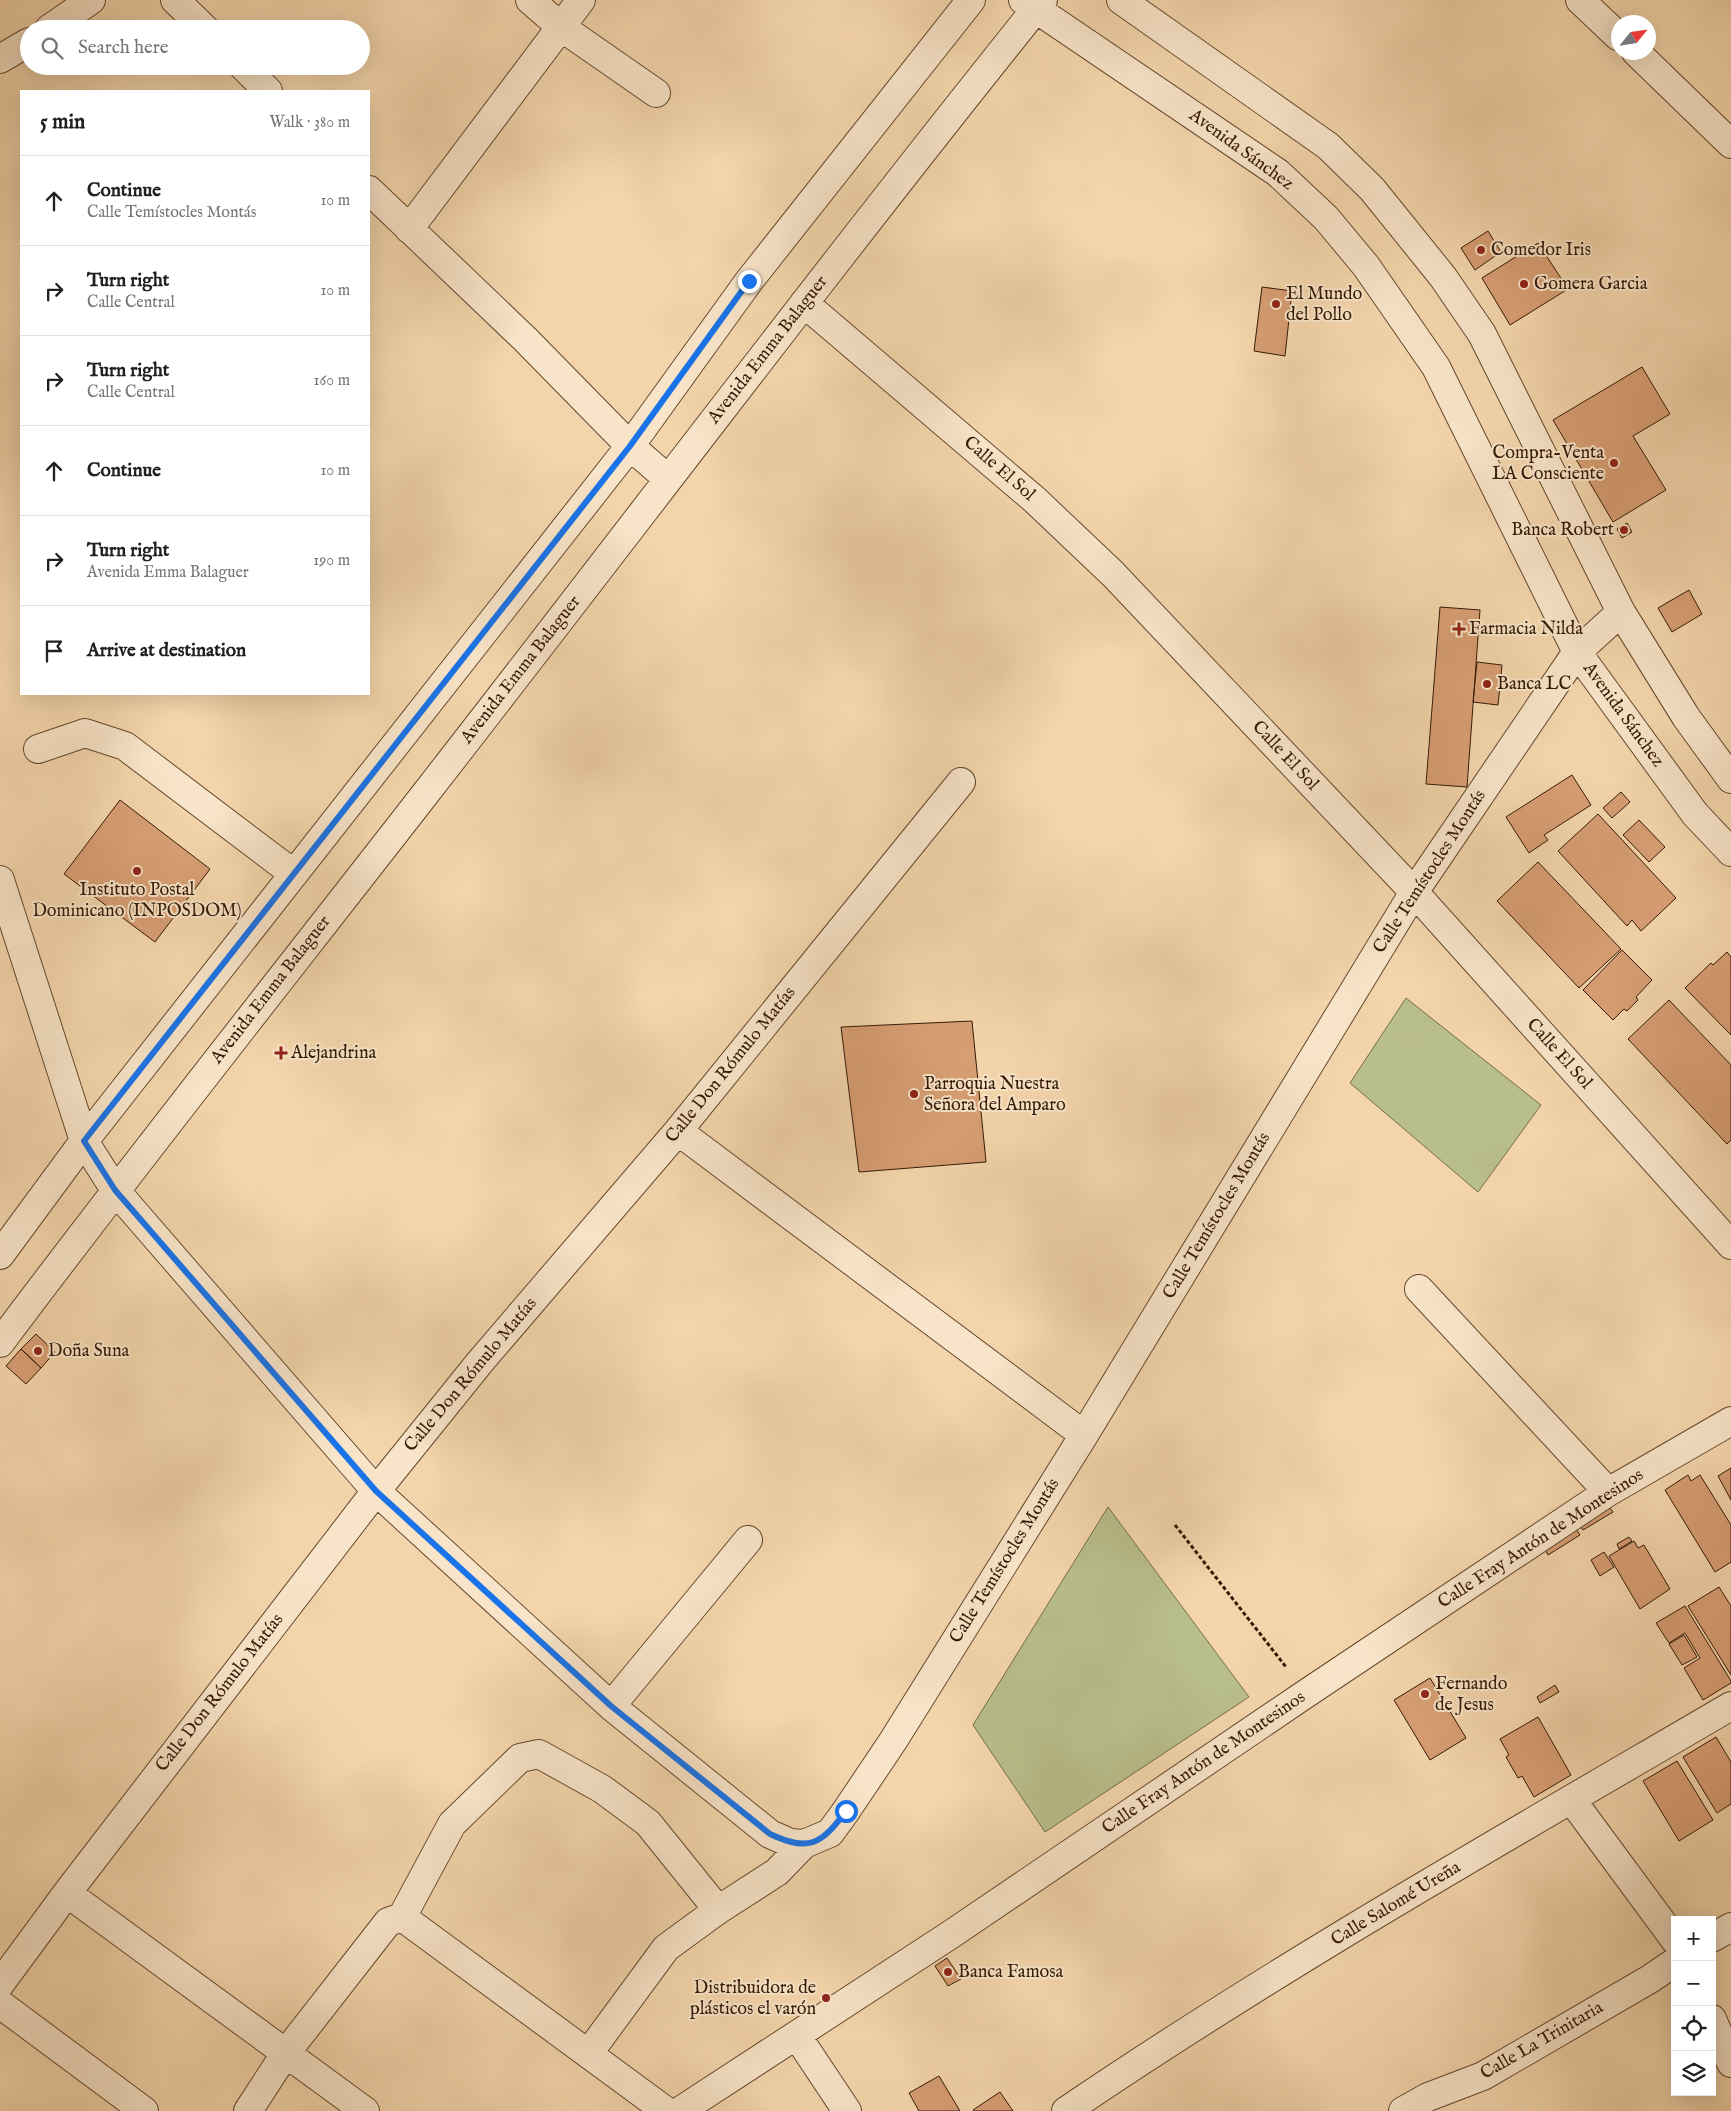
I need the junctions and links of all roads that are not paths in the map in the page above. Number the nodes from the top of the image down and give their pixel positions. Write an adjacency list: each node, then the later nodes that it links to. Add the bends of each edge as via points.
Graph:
1 (91, 0): 9 (street)
2 (176, 0): 10 (street)
3 (530, 0): 11 (street)
4 (581, 0): 11 (street)
5 (971, 0): 23 (street, via 749,281)
6 (1121, 0): 25 (street, via 1328,146 1396,218 1443,277 1482,334)
7 (1580, 0): 12 (street)
8 (1034, 3): 22 (street, Avenida Emma Balaguer); 26 (street, Avenida Sánchez, via 1278,173 1326,218 1360,259 1436,367)
9 (62, 20)
10 (196, 20)
11 (561, 27): 18 (street); 21 (street)
12 (1611, 29)
13 (20, 47): 14 (street)
14 (0, 59)
15 (1644, 60): 19 (street)
16 (252, 75): 17 (street)
17 (267, 90)
18 (656, 93)
19 (1731, 144)
20 (370, 191): 21 (street)
21 (409, 229): 23 (street, via 525,339)
22 (804, 303): 24 (street, Avenida Emma Balaguer); 33 (street, Calle El Sol, via 1035,500 1088,550)
23 (630, 446): 24 (street); 31 (street)
24 (668, 480): 36 (street, Avenida Emma Balaguer)
25 (1621, 612): 26 (street, Calle Temístocles Montás); 28 (street, via 1686,717)
26 (1577, 652): 30 (street, Avenida Sánchez, via 1694,814); 33 (street, Calle Temístocles Montás)
27 (38, 749): 31 (street, via 85,733 125,746)
28 (1731, 779)
29 (961, 782): 34 (street, Calle Don Rómulo Matías)
30 (1731, 852)
31 (294, 874): 35 (street)
32 (0, 880): 35 (street)
33 (1414, 892): 37 (street, Calle El Sol); 42 (street, Calle Temístocles Montás)
34 (678, 1131): 42 (street); 43 (street, Calle Don Rómulo Matías, via 480,1362)
35 (84, 1141): 36 (street); 38 (street)
36 (115, 1190): 40 (street, Avenida Emma Balaguer); 43 (street)
37 (1731, 1245)
38 (0, 1255)
39 (1419, 1289): 44 (street)
40 (0, 1342)
41 (1731, 1421): 44 (street, Calle Fray Antón de Montesinos)
42 (1084, 1435): 49 (street, Calle Temístocles Montás, via 893,1741 830,1833)
43 (376, 1491): 46 (street); 50 (street, Calle Don Rómulo Matías)
44 (1608, 1492): 60 (street, Calle Fray Antón de Montesinos)
45 (748, 1540): 46 (street)
46 (611, 1706): 49 (street, via 770,1834 790,1843)
47 (1731, 1706): 48 (street, Calle Salomé Ureña)
48 (1571, 1799): 54 (street); 70 (street, Calle Salomé Ureña, via 1341,1936 1147,2056)
49 (804, 1844): 51 (street, via 777,1872)
50 (67, 1893): 57 (street, Calle Don Rómulo Matías); 61 (street)
51 (718, 1910): 52 (street, via 648,1823 602,1789 539,1754 520,1758 452,1824); 62 (street, via 666,1948)
52 (402, 1917): 61 (street, via 388,1922); 62 (street)
53 (1731, 1927): 55 (street)
54 (1671, 1935)
55 (1716, 1936)
56 (1671, 1965): 71 (street, Calle La Trinitaria, via 1483,2076)
57 (0, 1984)
58 (0, 2004): 64 (street)
59 (1716, 2027): 63 (street)
60 (797, 2036): 68 (street, Calle Fray Antón de Montesinos); 69 (street)
61 (285, 2054): 65 (street); 66 (street)
62 (588, 2054): 67 (street)
63 (1731, 2063)
64 (144, 2111)
65 (248, 2111)
66 (365, 2111)
67 (666, 2111)
68 (680, 2111)
69 (847, 2111)
70 (1066, 2111)
71 (1403, 2111)

